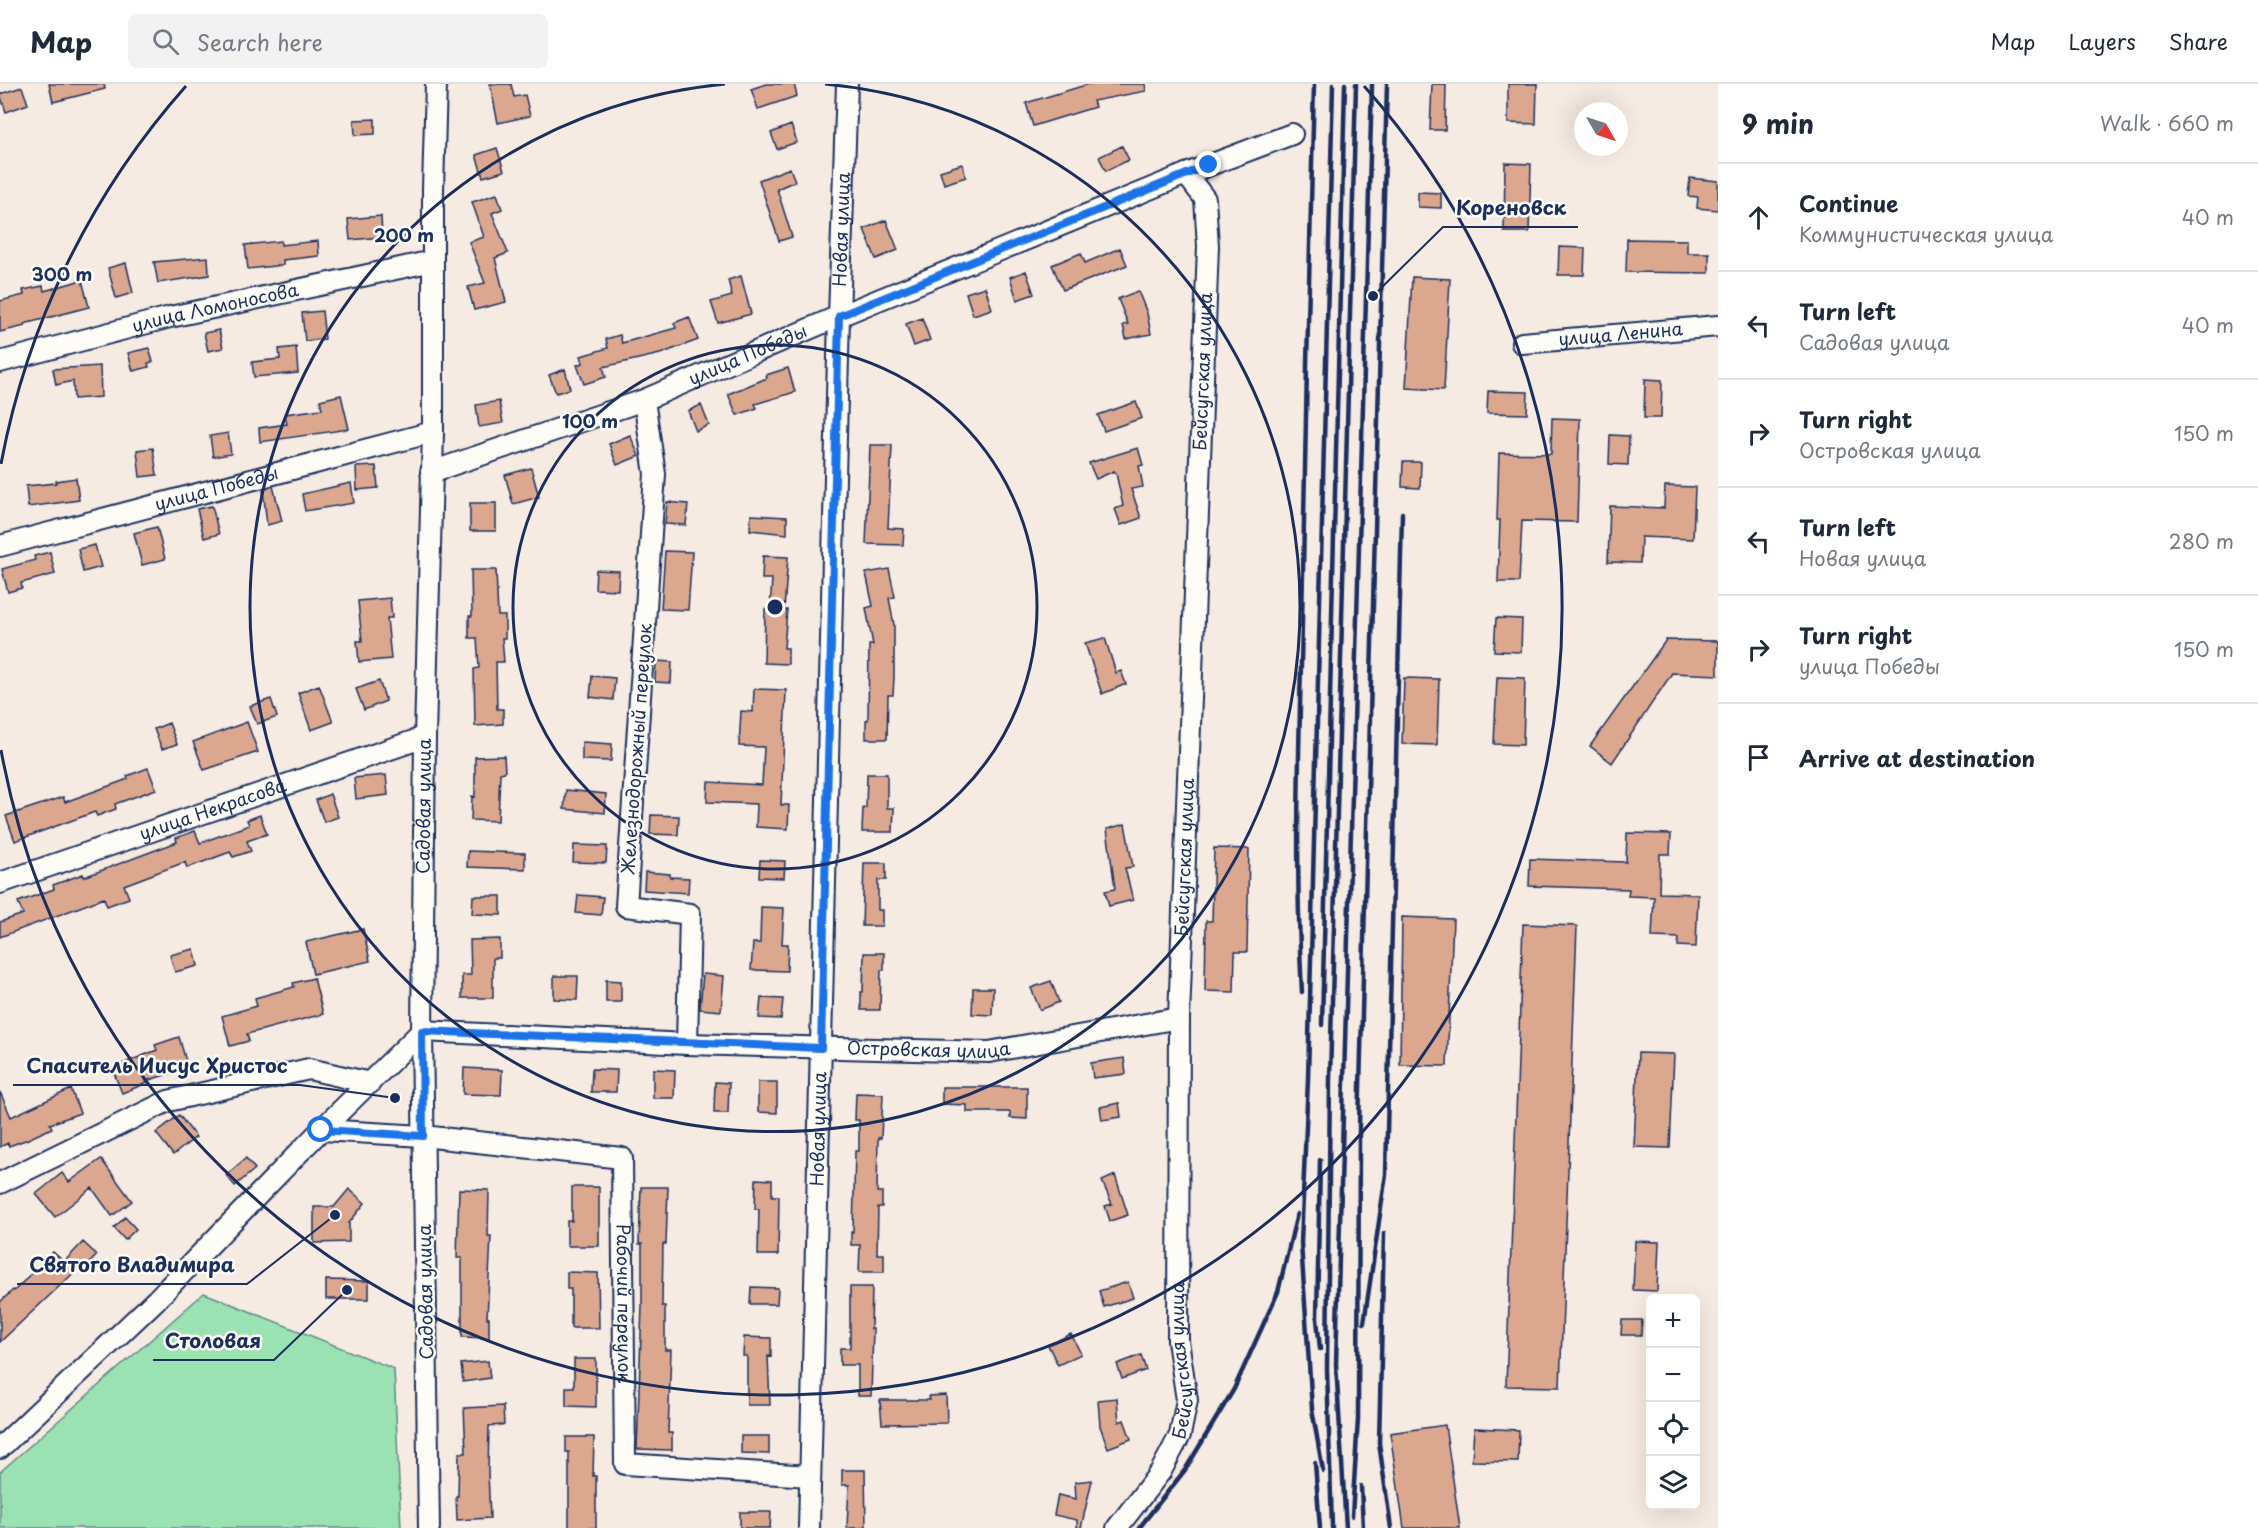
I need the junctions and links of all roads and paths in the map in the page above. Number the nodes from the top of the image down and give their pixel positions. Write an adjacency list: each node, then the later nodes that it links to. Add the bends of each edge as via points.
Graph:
1 (436, 84): 5 (street, Садовая улица)
2 (848, 84): 6 (street, Новая улица)
3 (1292, 134): 4 (street, улица Победы)
4 (1186, 174): 6 (street, улица Победы); 16 (street, Бейсугская улица, via 1205,199 1208,246)
5 (433, 261): 9 (street, улица Ломоносова, via 170,317); 11 (street, Садовая улица)
6 (839, 316): 10 (street, улица Победы); 19 (street, Новая улица)
7 (1718, 326): 8 (street, улица Ленина)
8 (1522, 343)
9 (0, 362)
10 (644, 400): 12 (street, улица Победы); 18 (street, Железнодорожный переулок, via 655,474 626,906 690,914)
11 (433, 432): 12 (street, Садовая улица); 13 (street, улица Победы)
12 (431, 472): 14 (street, Садовая улица)
13 (0, 546)
14 (425, 737): 15 (street, улица Некрасова); 17 (street, Садовая улица)
15 (0, 883)
16 (1179, 1018): 19 (street, Островская улица, via 989,1052); 28 (street, Бейсугская улица, via 1178,1341 1187,1400 1180,1435 1161,1471)
17 (422, 1031): 18 (street, Островская улица); 20 (street); 22 (street, Садовая улица)
18 (687, 1044): 19 (street, Островская улица)
19 (821, 1048): 25 (street, Новая улица)
20 (370, 1083): 21 (street); 23 (street, via 309,1069 168,1101)
21 (321, 1130): 22 (street); 24 (street, via 156,1300)
22 (423, 1136): 25 (street, Рабочий переулок, via 622,1158 625,1464); 26 (street, Садовая улица)
23 (0, 1183)
24 (0, 1448)
25 (810, 1476): 27 (street, Новая улица)
26 (429, 1528)
27 (809, 1528)
28 (1117, 1528)

